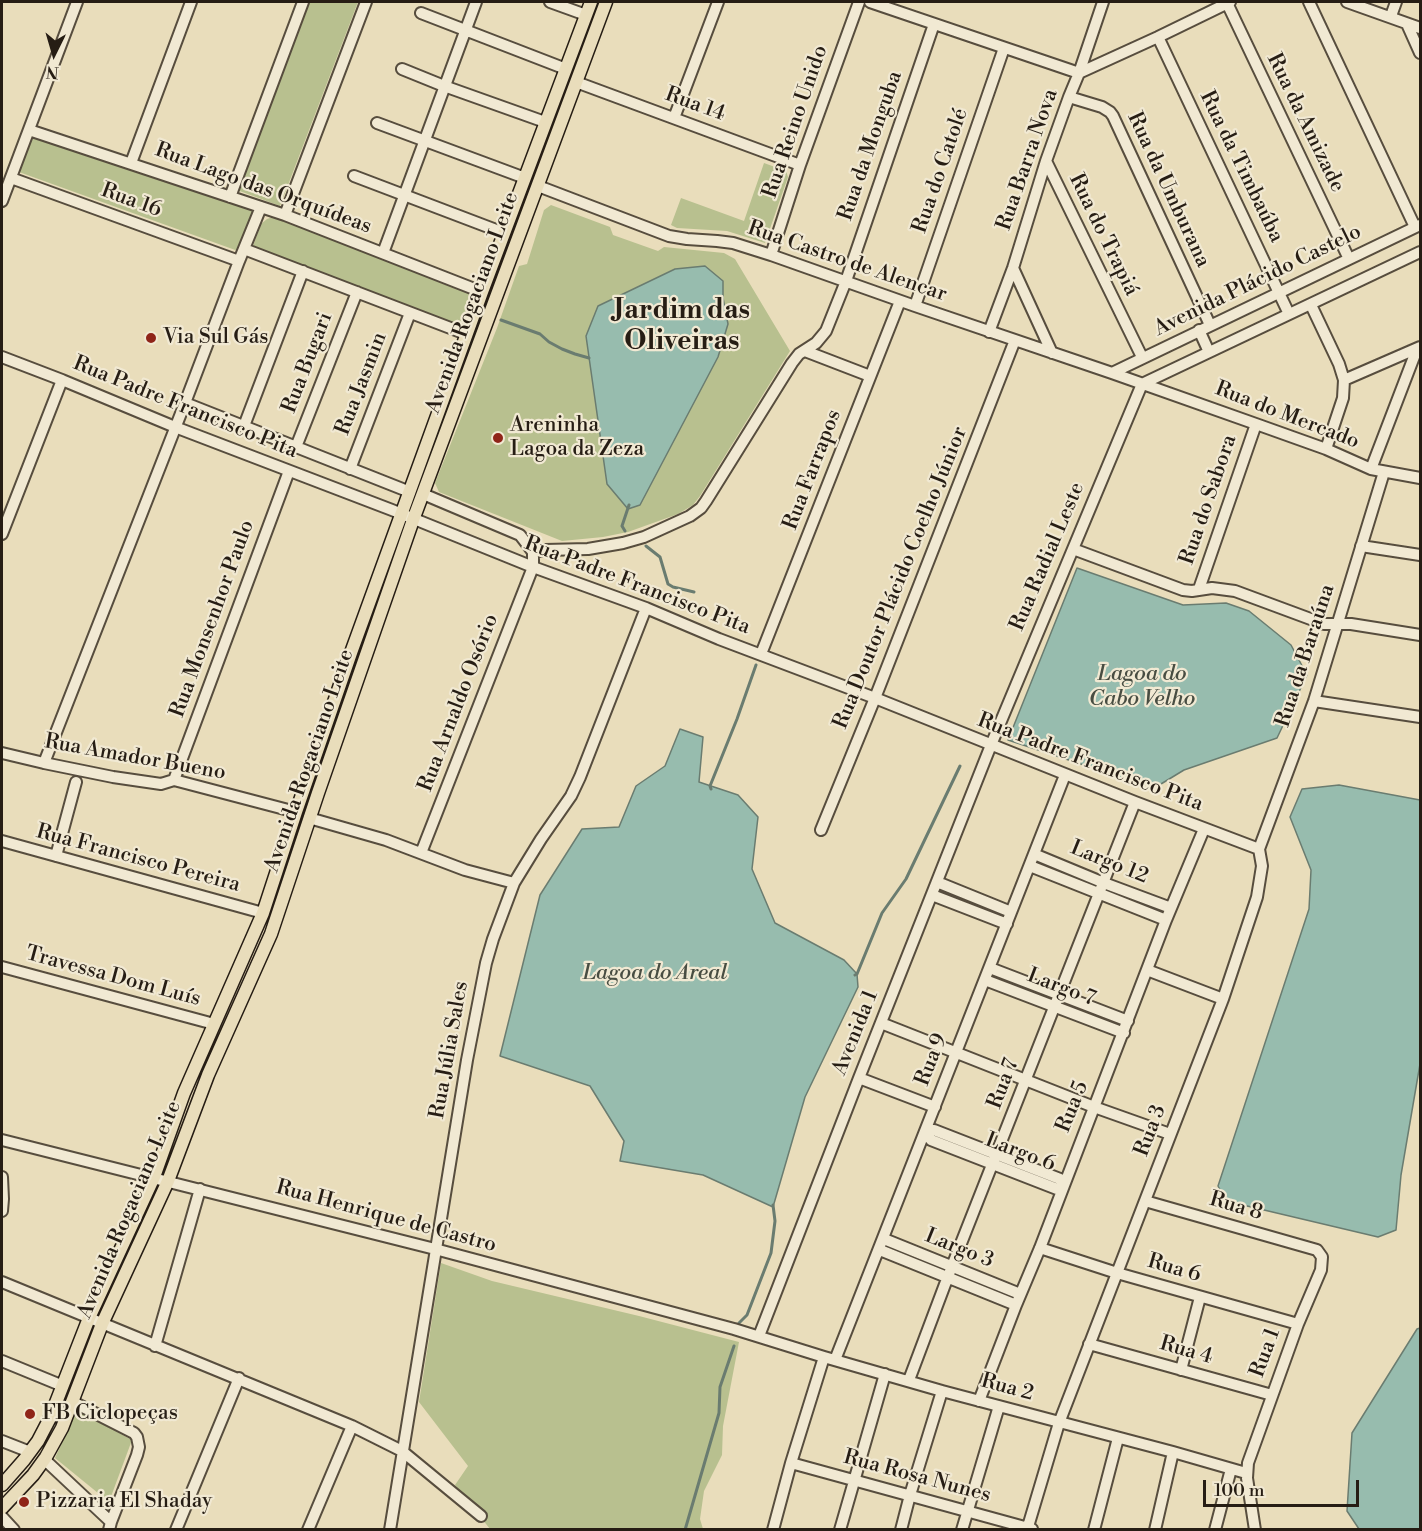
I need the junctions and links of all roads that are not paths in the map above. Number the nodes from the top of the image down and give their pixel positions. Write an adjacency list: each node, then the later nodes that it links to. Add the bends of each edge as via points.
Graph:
1 (77, 2): 36 (street)
2 (191, 2): 39 (street)
3 (303, 2): 46 (street)
4 (366, 2): 49 (street)
5 (476, 2): 23 (street)
6 (550, 2): 18 (street)
7 (591, 2): 18 (main road, Avenida Rogaciano Leite)
8 (606, 2): 30 (main road, Avenida Rogaciano Leite)
9 (718, 2): 33 (street)
10 (859, 2): 40 (street, Rua Reino Unido)
11 (870, 2): 20 (street)
12 (1103, 2): 29 (street, Rua Barra Nova)
13 (1228, 2): 24 (street); 56 (street, Rua da Amizade)
14 (1309, 2): 50 (street)
15 (1347, 2): 19 (street)
16 (1396, 2): 19 (street)
17 (421, 13): 23 (street)
18 (586, 15): 28 (main road, Avenida Rogaciano Leite)
19 (1391, 16): 21 (street)
20 (934, 24): 25 (street); 60 (street, Rua da Monguba)
21 (1407, 24): 22 (street); 26 (street)
22 (1420, 28)
23 (465, 31): 28 (street); 31 (street)
24 (1158, 37): 29 (street); 63 (street, Rua da Timbaúba)
25 (1004, 48): 29 (street); 67 (street, Rua do Catolé)
26 (1420, 53)
27 (402, 69): 31 (street)
28 (566, 69): 34 (main road, Avenida Rogaciano Leite)
29 (1079, 73): 32 (street, Rua Barra Nova)
30 (576, 82): 33 (street, Rua 14); 44 (main road, Avenida Rogaciano Leite)
31 (444, 86): 34 (street); 37 (street)
32 (1069, 97): 38 (street, Rua Barra Nova); 70 (street, Rua da Umburana, via 1107,109 1113,116)
33 (674, 118): 40 (street, Rua 14)
34 (545, 122): 43 (main road, Avenida Rogaciano Leite)
35 (377, 123): 37 (street)
36 (29, 130): 39 (street, Rua Lago das Orquídeas); 42 (street)
37 (424, 140): 43 (street); 45 (street)
38 (1046, 161): 58 (street, Rua Barra Nova); 81 (street, Rua do Trapiá)
39 (131, 163): 46 (street, Rua Lago das Orquídeas)
40 (800, 165): 55 (street, Rua Reino Unido)
41 (354, 176): 45 (street)
42 (11, 178): 47 (street); 57 (street, Rua 16)
43 (525, 178): 51 (main road, Avenida Rogaciano Leite)
44 (538, 186): 55 (street, Rua Castro de Alencar, via 669,236 733,243); 64 (main road, Avenida Rogaciano Leite)
45 (404, 195): 51 (street); 54 (street)
46 (230, 197): 48 (street, Rua Lago das Orquídeas)
47 (2, 201)
48 (261, 207): 49 (street, Rua Lago das Orquídeas); 52 (street)
49 (285, 215): 54 (street, Rua Lago das Orquídeas)
50 (1418, 226): 56 (street, Avenida Plácido Castelo)
51 (504, 233): 62 (main road, Avenida Rogaciano Leite)
52 (244, 249): 57 (street); 59 (street)
53 (1420, 252): 66 (street, Avenida Plácido Castelo)
54 (383, 253): 62 (street, Rua Lago das Orquídeas)
55 (771, 255): 60 (street, Rua Castro de Alencar)
56 (1349, 259): 63 (street, Avenida Plácido Castelo)
57 (239, 261): 87 (street)
58 (1013, 268): 72 (street, Rua Barra Nova); 79 (street)
59 (303, 271): 61 (street); 89 (street)
60 (846, 281): 65 (street, Rua Castro de Alencar); 77 (street, Rua da Monguba, via 826,331)
61 (357, 292): 68 (street); 91 (street, Rua Bugari)
62 (482, 292): 64 (main road); 73 (main road, Avenida Rogaciano Leite)
63 (1279, 292): 69 (street, Rua da Timbaúba); 70 (street, Avenida Plácido Castelo)
64 (495, 297): 74 (main road, Avenida Rogaciano Leite)
65 (900, 301): 67 (street, Rua Castro de Alencar); 83 (street, Rua Farrapos)
66 (1311, 304): 69 (street, Avenida Plácido Castelo); 85 (street)
67 (915, 306): 72 (street, Rua Castro de Alencar)
68 (410, 313): 73 (street); 93 (street, Rua Jasmin)
69 (1289, 314): 78 (street, Avenida Plácido Castelo)
70 (1210, 325): 71 (street, Avenida Plácido Castelo)
71 (1199, 330): 78 (street); 81 (street, Avenida Plácido Castelo)
72 (989, 332): 75 (street, Rua Castro de Alencar)
73 (466, 334): 74 (main road); 98 (main road, Avenida Rogaciano Leite)
74 (480, 339): 98 (main road, Avenida Rogaciano Leite)
75 (1015, 340): 79 (street, Rua Castro de Alencar); 111 (street, Rua Doutor Plácido Coelho Júnior)
76 (1419, 348): 85 (street); 94 (street)
77 (805, 351): 83 (street); 103 (street, Rua da Monguba, via 784,373 702,506 690,516 631,541)
78 (1209, 352): 86 (street, Avenida Plácido Castelo)
79 (1052, 353): 82 (street, Rua Castro de Alencar)
80 (2, 357): 84 (street, Rua Padre Francisco Pita)
81 (1142, 357): 82 (street, Avenida Plácido Castelo)
82 (1112, 373): 86 (street, Rua Castro de Alencar)
83 (870, 376): 110 (street, Rua Farrapos)
84 (62, 380): 90 (street, Rua Padre Francisco Pita); 100 (street)
85 (1344, 380): 92 (street, via 1343,398)
86 (1142, 384): 88 (street, Rua do Mercado); 102 (street, Rua Radial Leste)
87 (185, 403): 89 (street, Rua Padre Francisco Pita); 90 (street)
88 (1256, 424): 92 (street, Rua do Mercado); 106 (street, Rua do Sabora)
89 (244, 426): 91 (street, Rua Padre Francisco Pita)
90 (175, 427): 95 (street, Rua Padre Francisco Pita); 116 (street)
91 (296, 447): 93 (street, Rua Padre Francisco Pita)
92 (1326, 449): 94 (street, Rua do Mercado)
93 (350, 469): 98 (street, Rua Padre Francisco Pita)
94 (1371, 469): 96 (street, Rua do Mercado)
95 (289, 471): 99 (street, Rua Padre Francisco Pita); 118 (street, Rua Monsenhor Paulo)
96 (1384, 472): 97 (street, Rua do Mercado); 101 (street, Rua da Baraúna)
97 (1420, 478)
98 (416, 493): 99 (main road, Avenida Rogaciano Leite); 103 (street, Rua Padre Francisco Pita, via 520,535)
99 (407, 517): 105 (street, Rua Padre Francisco Pita); 121 (main road, Avenida Rogaciano Leite, via 352,650); 122 (main road, Avenida Rogaciano Leite)
100 (2, 534)
101 (1361, 546): 104 (street); 108 (street, Rua da Baraúna)
102 (1073, 549): 106 (street, via 1174,588); 114 (street, Rua Radial Leste)
103 (533, 552): 105 (street)
104 (1420, 555)
105 (533, 567): 107 (street, Rua Padre Francisco Pita); 127 (street, Rua Arnaldo Osório)
106 (1199, 589): 108 (street, via 1235,591 1324,624)
107 (646, 608): 110 (street, Rua Padre Francisco Pita); 132 (street, Rua Júlia Sales, via 571,796)
108 (1338, 624): 109 (street); 112 (street, Rua da Baraúna)
109 (1420, 635)
110 (761, 654): 111 (street, Rua Padre Francisco Pita)
111 (875, 698): 114 (street, Rua Padre Francisco Pita); 124 (street, Rua Doutor Plácido Coelho Júnior)
112 (1314, 701): 113 (street); 126 (street, Rua da Baraúna)
113 (1420, 717)
114 (991, 745): 117 (street, Rua Padre Francisco Pita); 131 (street, Avenida 1)
115 (2, 753): 116 (street, Rua Amador Bueno)
116 (44, 763): 118 (street, Rua Amador Bueno, via 161,784)
117 (1065, 775): 120 (street, Rua Padre Francisco Pita); 128 (street, Rua 9)
118 (174, 780): 121 (street, Rua Amador Bueno)
119 (76, 782): 129 (street)
120 (1135, 802): 123 (street, Rua Padre Francisco Pita); 133 (street, Rua 7)
121 (296, 812): 138 (main road, Avenida Rogaciano Leite)
122 (309, 818): 127 (street); 162 (main road, Avenida Rogaciano Leite, via 272,934 208,1075)
123 (1204, 829): 126 (street, Rua Padre Francisco Pita); 136 (street, Rua 5)
124 (821, 830)
125 (2, 841): 129 (street, Rua Francisco Pereira)
126 (1259, 849): 146 (street, Rua 3, via 1262,866 1257,897)
127 (421, 853): 132 (street)
128 (1034, 854): 130 (street, Rua 9); 133 (street, Largo 12)
129 (56, 856): 138 (street, Rua Francisco Pereira)
130 (1030, 866): 134 (street, Largo 12); 137 (street, Rua 9)
131 (937, 882): 135 (street, Avenida 1); 137 (street)
132 (514, 883): 169 (street, Rua Júlia Sales, via 486,963)
133 (1104, 883): 134 (street, Rua 7); 136 (street, Largo 12)
134 (1099, 894): 139 (street, Largo 12); 145 (street, Rua 7)
135 (932, 895): 140 (street); 148 (street, Avenida 1)
136 (1171, 908): 139 (street, Rua 5)
137 (1011, 912): 140 (street, Rua 9)
138 (263, 914): 149 (main road, Avenida Rogaciano Leite)
139 (1166, 920): 143 (street, Rua 5)
140 (1007, 924): 142 (street, Rua 9)
141 (2, 967): 149 (street, Travessa Dom Luís)
142 (990, 968): 144 (street, Rua 9); 145 (street, Largo 7)
143 (1147, 970): 146 (street); 150 (street, Rua 5)
144 (985, 980): 147 (street, Largo 7); 151 (street, Rua 9)
145 (1059, 995): 147 (street, Rua 7); 150 (street, Largo 7)
146 (1223, 999): 157 (street, Rua 3)
147 (1054, 1007): 150 (street, Largo 7); 153 (street, Rua 7)
148 (881, 1023): 151 (street); 152 (street, Avenida 1)
149 (214, 1024): 161 (main road, Avenida Rogaciano Leite)
150 (1126, 1027): 155 (street, Rua 5)
151 (956, 1053): 153 (street); 154 (street, Rua 9)
152 (859, 1078): 154 (street); 182 (street, Avenida 1)
153 (1027, 1080): 155 (street); 159 (street, Rua 7)
154 (935, 1107): 156 (street, Rua 9)
155 (1094, 1107): 157 (street); 163 (street, Rua 5)
156 (925, 1132): 159 (street, Largo 6, via 934,1130); 167 (street, Rua 9)
157 (1170, 1134): 165 (street, Rua 3)
158 (2, 1140): 161 (street, Rua Henrique de Castro)
159 (996, 1159): 163 (street, Largo 6, via 1060,1179); 172 (street, Rua 7)
160 (2, 1177): 166 (street)
161 (154, 1177): 162 (street, Rua Henrique de Castro); 179 (main road, Avenida Rogaciano Leite)
162 (168, 1181): 164 (street, Rua Henrique de Castro); 180 (main road, Avenida Rogaciano Leite)
163 (1063, 1186): 168 (street, Rua 5)
164 (200, 1189): 169 (street, Rua Henrique de Castro); 184 (street)
165 (1144, 1201): 171 (street, Rua 8); 173 (street, Rua 3)
166 (2, 1211)
167 (884, 1239): 170 (street, Rua 9); 172 (street, Largo 3)
168 (1040, 1248): 173 (street, Rua 6); 176 (street, Rua 5)
169 (435, 1249): 182 (street, Rua Henrique de Castro); 201 (street, Rua Júlia Sales)
170 (880, 1250): 174 (street, Largo 3); 185 (street, Rua 9)
171 (1317, 1250): 181 (street, Rua 1, via 1322,1257 1321,1270)
172 (952, 1267): 174 (street, Rua 7); 176 (street, Largo 3)
173 (1117, 1273): 177 (street, Rua 6); 183 (street, Rua 3)
174 (948, 1279): 178 (street, Largo 3); 190 (street, Rua 7)
175 (2, 1282): 179 (street)
176 (1020, 1294): 178 (street, Rua 5)
177 (1200, 1297): 181 (street, Rua 6); 187 (street)
178 (1016, 1305): 194 (street, Rua 5)
179 (89, 1318): 180 (street); 191 (main road, Avenida Rogaciano Leite)
180 (102, 1324): 184 (street); 195 (main road, Avenida Rogaciano Leite)
181 (1298, 1324): 193 (street, Rua 1)
182 (759, 1336): 185 (street, Rua 2)
183 (1089, 1344): 187 (street, Rua 4); 197 (street, Rua 3)
184 (155, 1346): 189 (street)
185 (830, 1359): 188 (street, Rua 2); 205 (street, Rua 9)
186 (2, 1361): 191 (street)
187 (1181, 1370): 193 (street, Rua 4)
188 (885, 1374): 190 (street, Rua 2); 208 (street)
189 (239, 1378): 198 (street); 218 (street)
190 (909, 1380): 192 (street, Rua 2)
191 (63, 1386): 202 (main road, Avenida Rogaciano Leite)
192 (942, 1391): 194 (street, Rua 2); 210 (street)
193 (1272, 1395): 207 (street, Rua 1)
194 (979, 1401): 196 (street, Rua 2)
195 (73, 1402): 204 (main road, Avenida Rogaciano Leite); 215 (street, via 137,1437 137,1455)
196 (999, 1406): 197 (street, Rua 2); 212 (street)
197 (1059, 1423): 199 (street, Rua 2); 216 (street, Rua 3)
198 (352, 1426): 201 (street); 219 (street)
199 (1118, 1438): 203 (street, Rua 2); 225 (street)
200 (2, 1441): 202 (street)
201 (402, 1451): 213 (street); 220 (street, Rua Júlia Sales)
202 (30, 1452): 209 (main road, Avenida Rogaciano Leite)
203 (1173, 1452): 206 (street, Rua 2); 226 (street)
204 (45, 1460): 211 (main road, Avenida Rogaciano Leite); 215 (street)
205 (791, 1463): 208 (street, Rua Rosa Nunes); 221 (street, Rua 9)
206 (1231, 1469): 207 (street, Rua 2); 227 (street)
207 (1246, 1473): 228 (street)
208 (854, 1480): 210 (street, Rua Rosa Nunes); 222 (street)
209 (2, 1485)
210 (910, 1495): 212 (street, Rua Rosa Nunes); 223 (street)
211 (2, 1508)
212 (967, 1511): 216 (street, Rua Rosa Nunes); 224 (street)
213 (481, 1516)
214 (2, 1517): 217 (street)
215 (110, 1526)
216 (1029, 1529)
217 (14, 1530)
218 (176, 1530)
219 (308, 1530)
220 (390, 1530)
221 (773, 1530)
222 (840, 1530)
223 (901, 1530)
224 (962, 1530)
225 (1094, 1530)
226 (1155, 1530)
227 (1215, 1530)
228 (1255, 1530)

